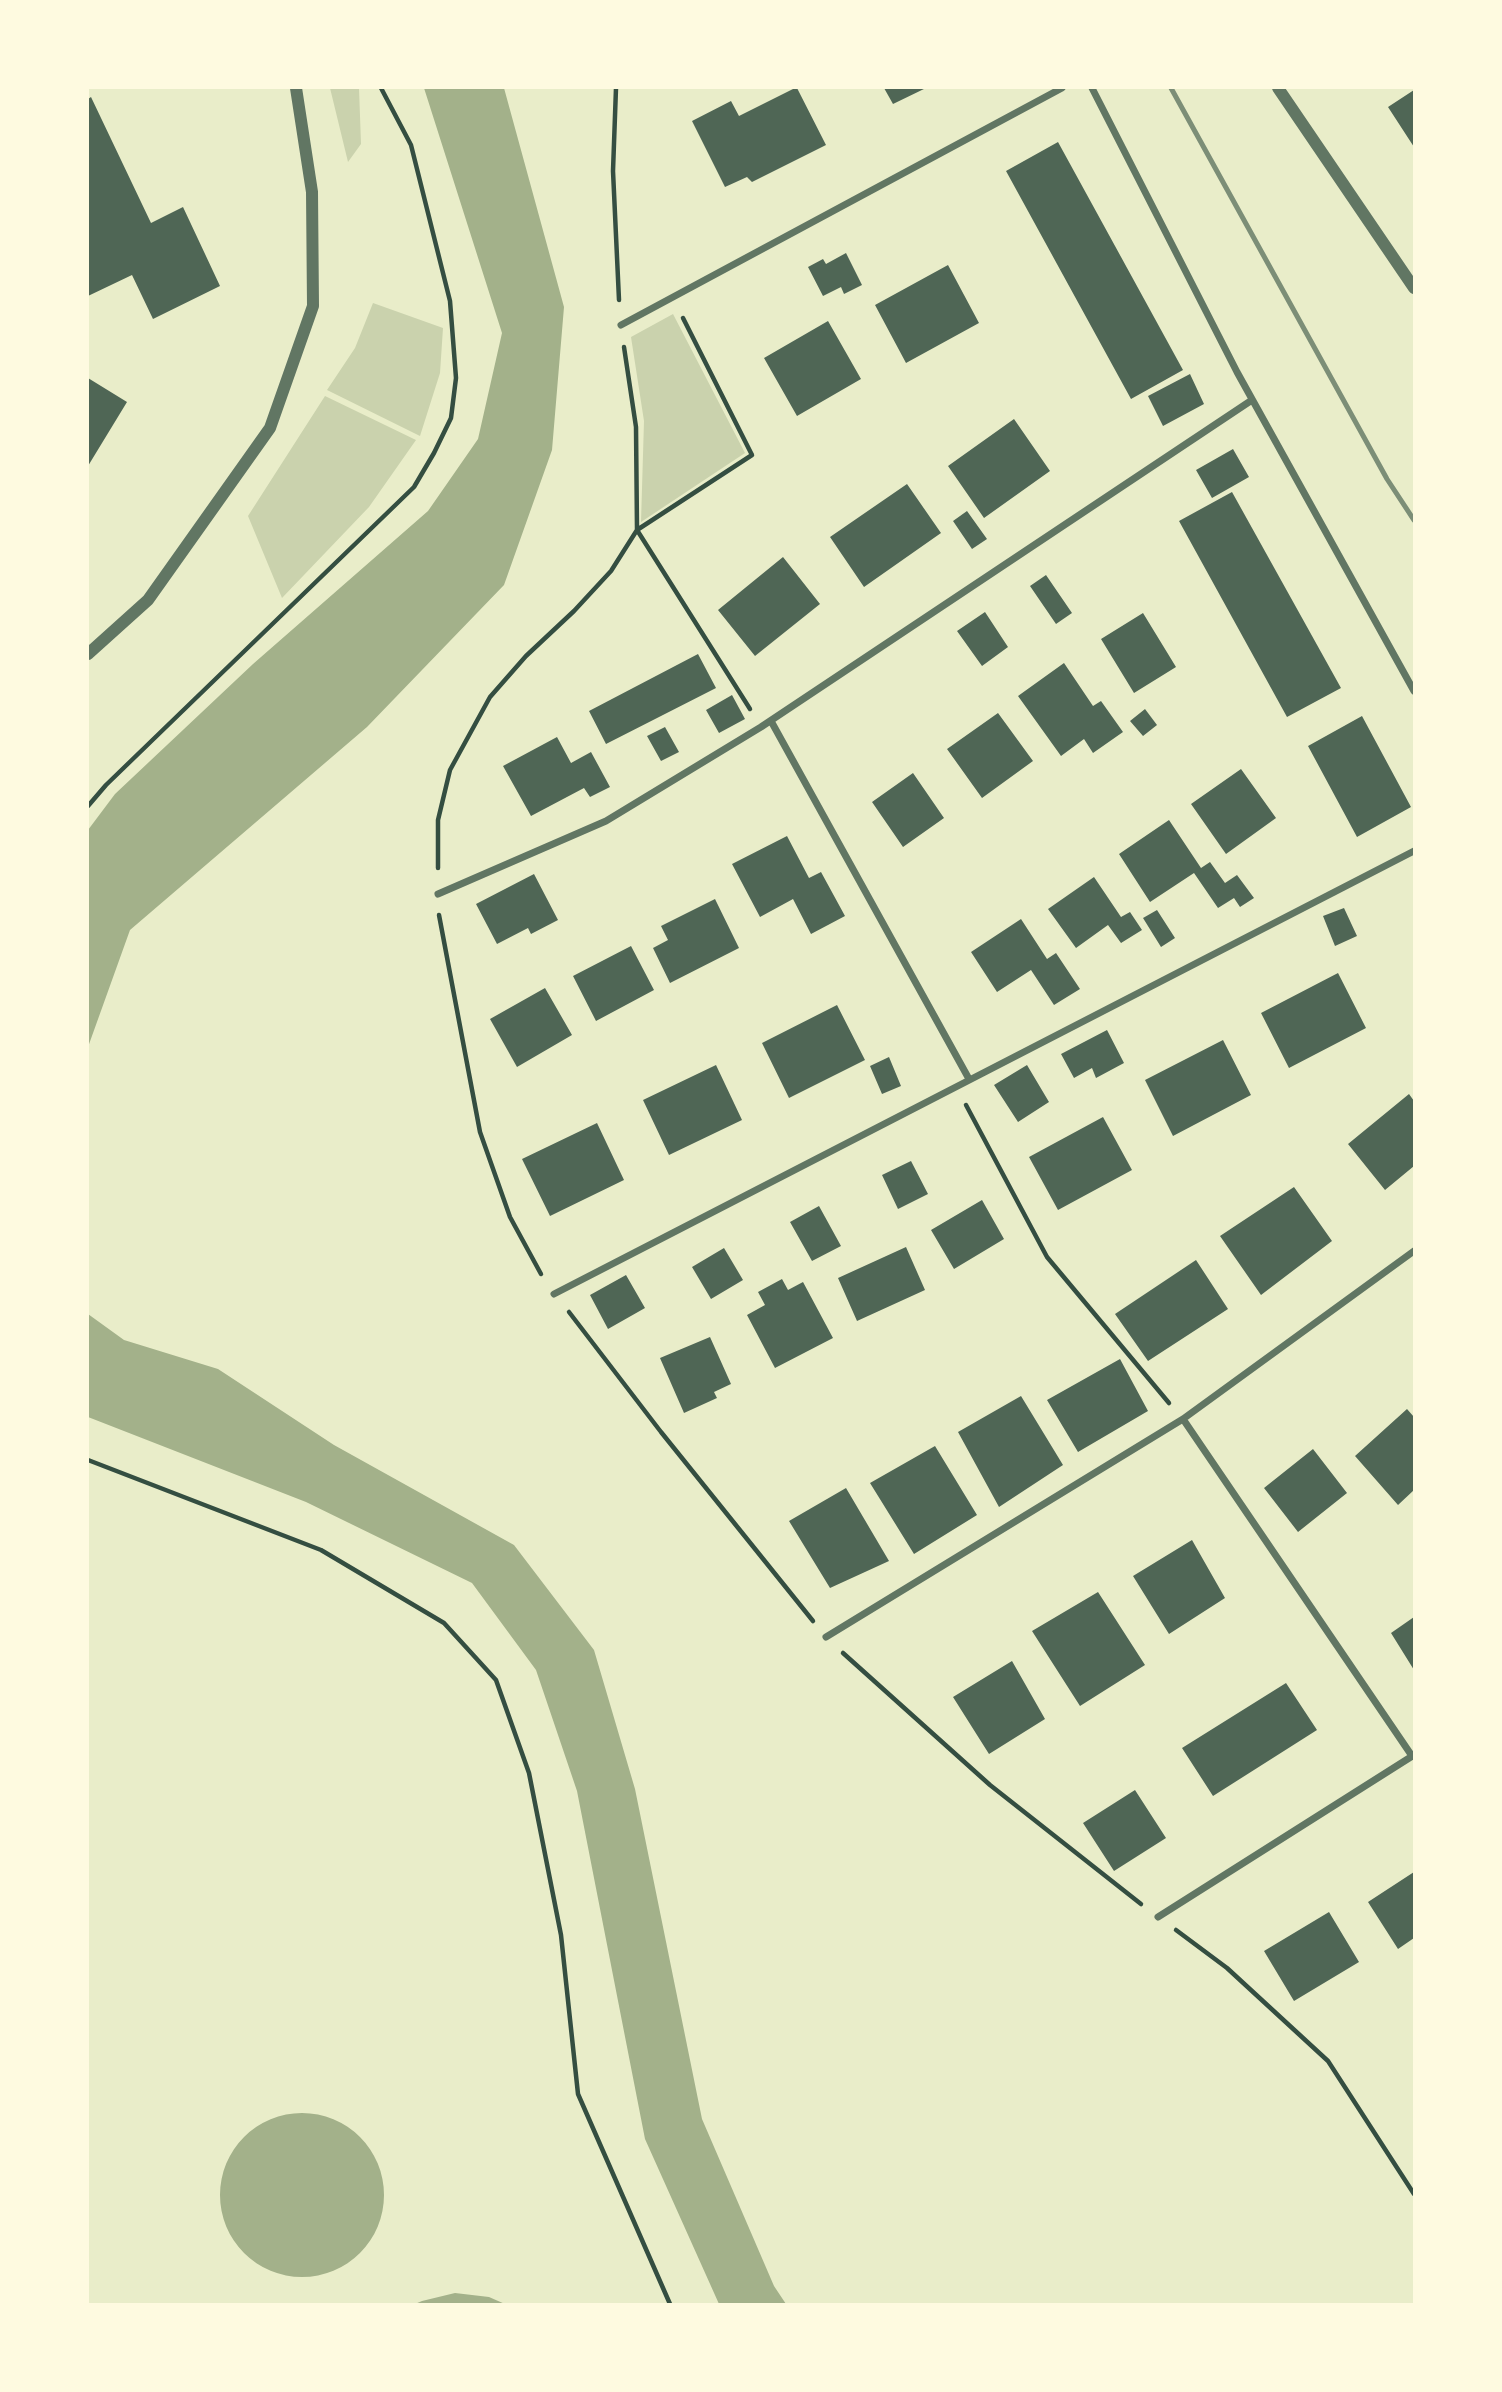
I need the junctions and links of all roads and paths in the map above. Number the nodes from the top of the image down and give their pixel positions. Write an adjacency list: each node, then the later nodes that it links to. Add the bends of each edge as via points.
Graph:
1 (296, 88): 12 (street, via 312,192 313,306 270,428 148,600)
2 (381, 88): 16 (path, via 411,145 450,301 456,378 451,418 414,487)
3 (615, 88): 9 (path, via 613,171)
4 (1062, 88): 8 (street)
5 (1092, 88): 10 (street)
6 (1278, 88): 7 (street)
7 (1415, 288)
8 (672, 296): 9 (street); 11 (path, via 752,455)
9 (621, 325): 11 (path, via 636,427)
10 (1252, 400): 13 (street); 14 (street)
11 (637, 530): 15 (path); 18 (path, via 611,571 490,697 450,770 438,820)
12 (88, 654)
13 (1415, 691)
14 (771, 721): 15 (street); 19 (street)
15 (761, 727): 18 (street, via 606,821)
16 (88, 806)
17 (1415, 851): 19 (street)
18 (438, 894)
19 (969, 1079): 20 (street)
20 (956, 1086): 22 (street); 23 (path, via 1047,1257)
21 (1415, 1251): 23 (street)
22 (554, 1294)
23 (1183, 1419): 25 (street); 26 (street)
24 (88, 1460): 29 (path, via 321,1550 444,1623 496,1680 529,1773 561,1936 578,2094)
25 (826, 1637): 27 (path, via 990,1785)
26 (1413, 1755): 27 (street)
27 (1158, 1917): 28 (path, via 1227,1968 1328,2061)
28 (1415, 2194)
29 (670, 2305)

